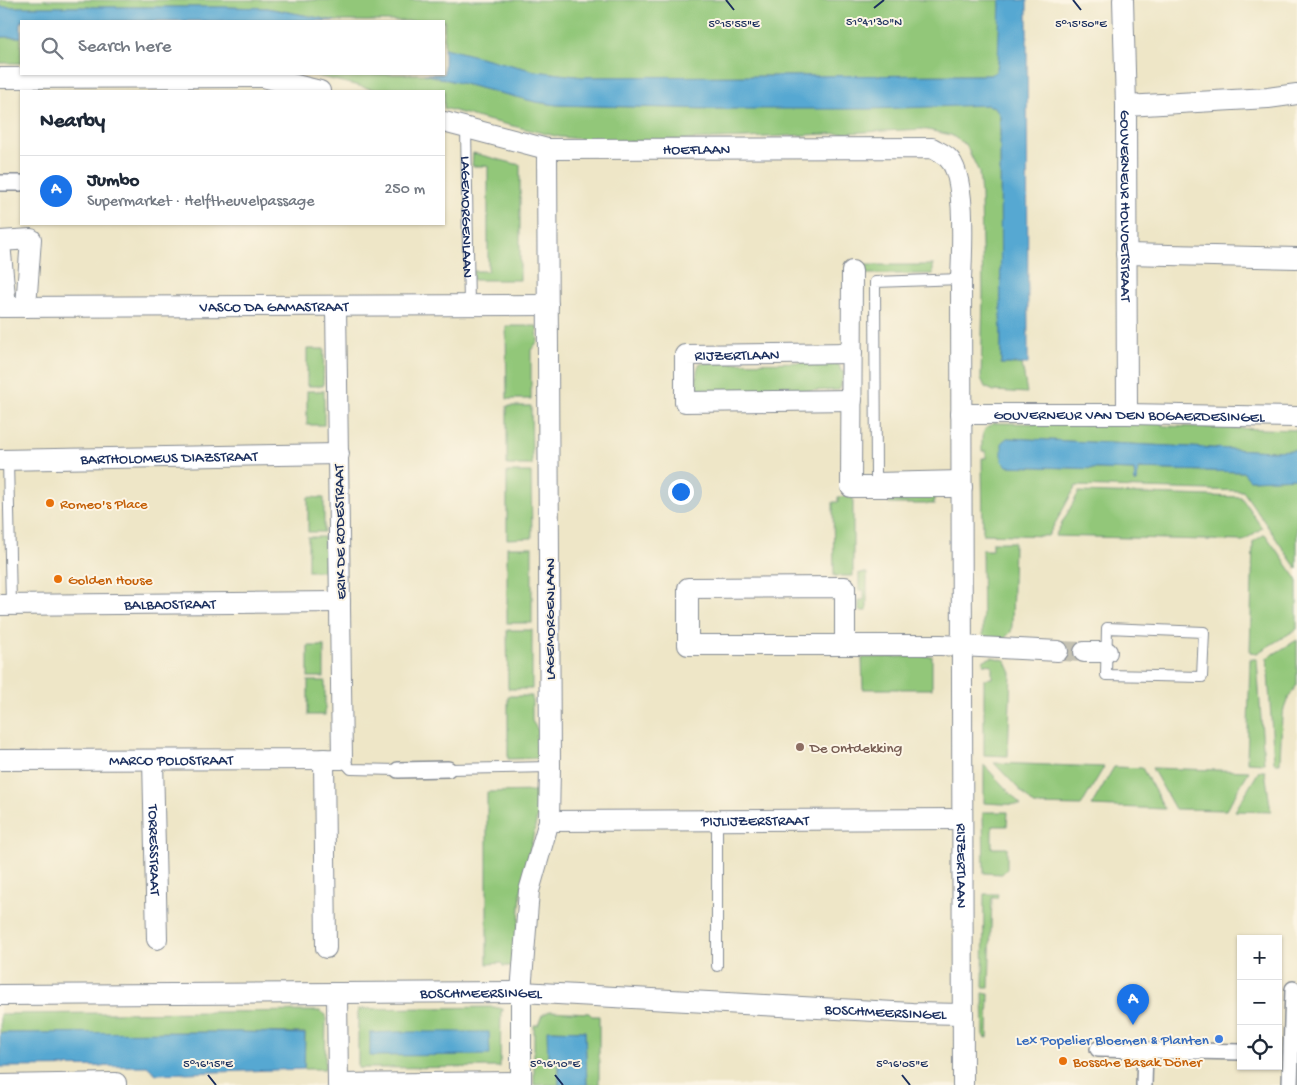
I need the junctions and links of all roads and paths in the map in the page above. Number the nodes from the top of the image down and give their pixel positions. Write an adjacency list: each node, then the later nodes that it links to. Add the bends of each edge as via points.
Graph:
1 (1123, 0): 5 (street, GOUVERNEUR HOLVOETSTRAAT)
2 (0, 78): 3 (street, via 263,77)
3 (316, 90)
4 (1297, 94): 5 (street)
5 (1126, 106): 13 (street, GOUVERNEUR HOLVOETSTRAAT)
6 (445, 122): 7 (street, HOEFLAAN)
7 (466, 128): 8 (street, HOEFLAAN); 19 (lane, LAGEMORGENLAAN)
8 (547, 149): 9 (street, HOEFLAAN, via 932,148); 17 (street, LAGEMORGENLAAN)
9 (949, 158): 16 (street, RIJZERTLAAN, via 957,172 962,205)
10 (0, 183): 11 (street)
11 (20, 183)
12 (0, 242): 20 (street, via 31,239); 21 (street)
13 (1126, 254): 14 (street); 25 (street, GOUVERNEUR HOLVOETSTRAAT)
14 (1297, 258)
15 (852, 271): 22 (street)
16 (961, 279): 24 (street, RIJZERTLAAN); 29 (lane, via 874,282 876,478)
17 (548, 305): 19 (street, VASCO DA GAMASTRAAT); 40 (street, LAGEMORGENLAAN)
18 (336, 306): 19 (street, VASCO DA GAMASTRAAT); 20 (street, VASCO DA GAMASTRAAT); 27 (street, ERIK DE RODESTRAAT)
19 (469, 306)
20 (26, 307): 21 (street, VASCO DA GAMASTRAAT)
21 (3, 308)
22 (852, 353): 23 (street); 23 (street, RIJZERTLAAN, via 685,354 686,402)
23 (852, 400): 29 (street, via 851,487)
24 (961, 414): 25 (street, GOUVERNEUR VAN DEN BOGAERDESINGEL); 29 (street, RIJZERTLAAN)
25 (1127, 414): 26 (street, GOUVERNEUR VAN DEN BOGAERDESINGEL)
26 (1297, 417)
27 (338, 454): 28 (street, BARTHOLOMEUS DIAZSTRAAT); 30 (street, ERIK DE RODESTRAAT)
28 (4, 460): 31 (lane)
29 (962, 481): 33 (street, RIJZERTLAAN)
30 (340, 602): 31 (street, BALBAOSTRAAT); 37 (street, ERIK DE RODESTRAAT)
31 (5, 605)
32 (846, 644): 32 (street, via 688,646 688,588 845,587); 33 (street)
33 (962, 647): 34 (street); 43 (street, RIJZERTLAAN)
34 (1058, 651)
35 (1084, 652): 36 (street)
36 (1107, 652): 36 (lane, via 1106,675 1202,677 1204,632 1107,628)
37 (333, 759): 39 (street, MARCO POLOSTRAAT); 42 (lane, via 351,769); 47 (street, ERIK DE RODESTRAAT)
38 (0, 760): 39 (street, MARCO POLOSTRAAT)
39 (153, 760): 46 (street, TORRESSTRAAT)
40 (550, 767): 41 (lane); 45 (street, LAGEMORGENLAAN)
41 (448, 769): 42 (street)
42 (398, 770)
43 (962, 819): 44 (street, PIJLIJZERSTRAAT); 53 (street, RIJZERTLAAN)
44 (717, 820): 45 (street, PIJLIJZERSTRAAT); 48 (lane)
45 (549, 821): 50 (street, LAGEMORGENLAAN, via 529,891)
46 (157, 939)
47 (326, 948)
48 (717, 966)
49 (1293, 989): 57 (street)
50 (521, 992): 51 (street, BOSCHMEERSINGEL); 53 (street, BOSCHMEERSINGEL); 58 (street, LAGEMORGENLAAN)
51 (337, 993): 52 (street, BOSCHMEERSINGEL); 59 (street)
52 (0, 995)
53 (962, 1014): 62 (street, RIJZERTLAAN)
54 (1098, 1049): 55 (street)
55 (1145, 1051): 56 (street); 63 (street)
56 (1237, 1052)
57 (1284, 1053): 64 (street)
58 (521, 1083): 59 (street)
59 (338, 1084)
60 (0, 1085): 61 (street)
61 (116, 1085)
62 (963, 1085)
63 (1144, 1085)
64 (1290, 1085)

